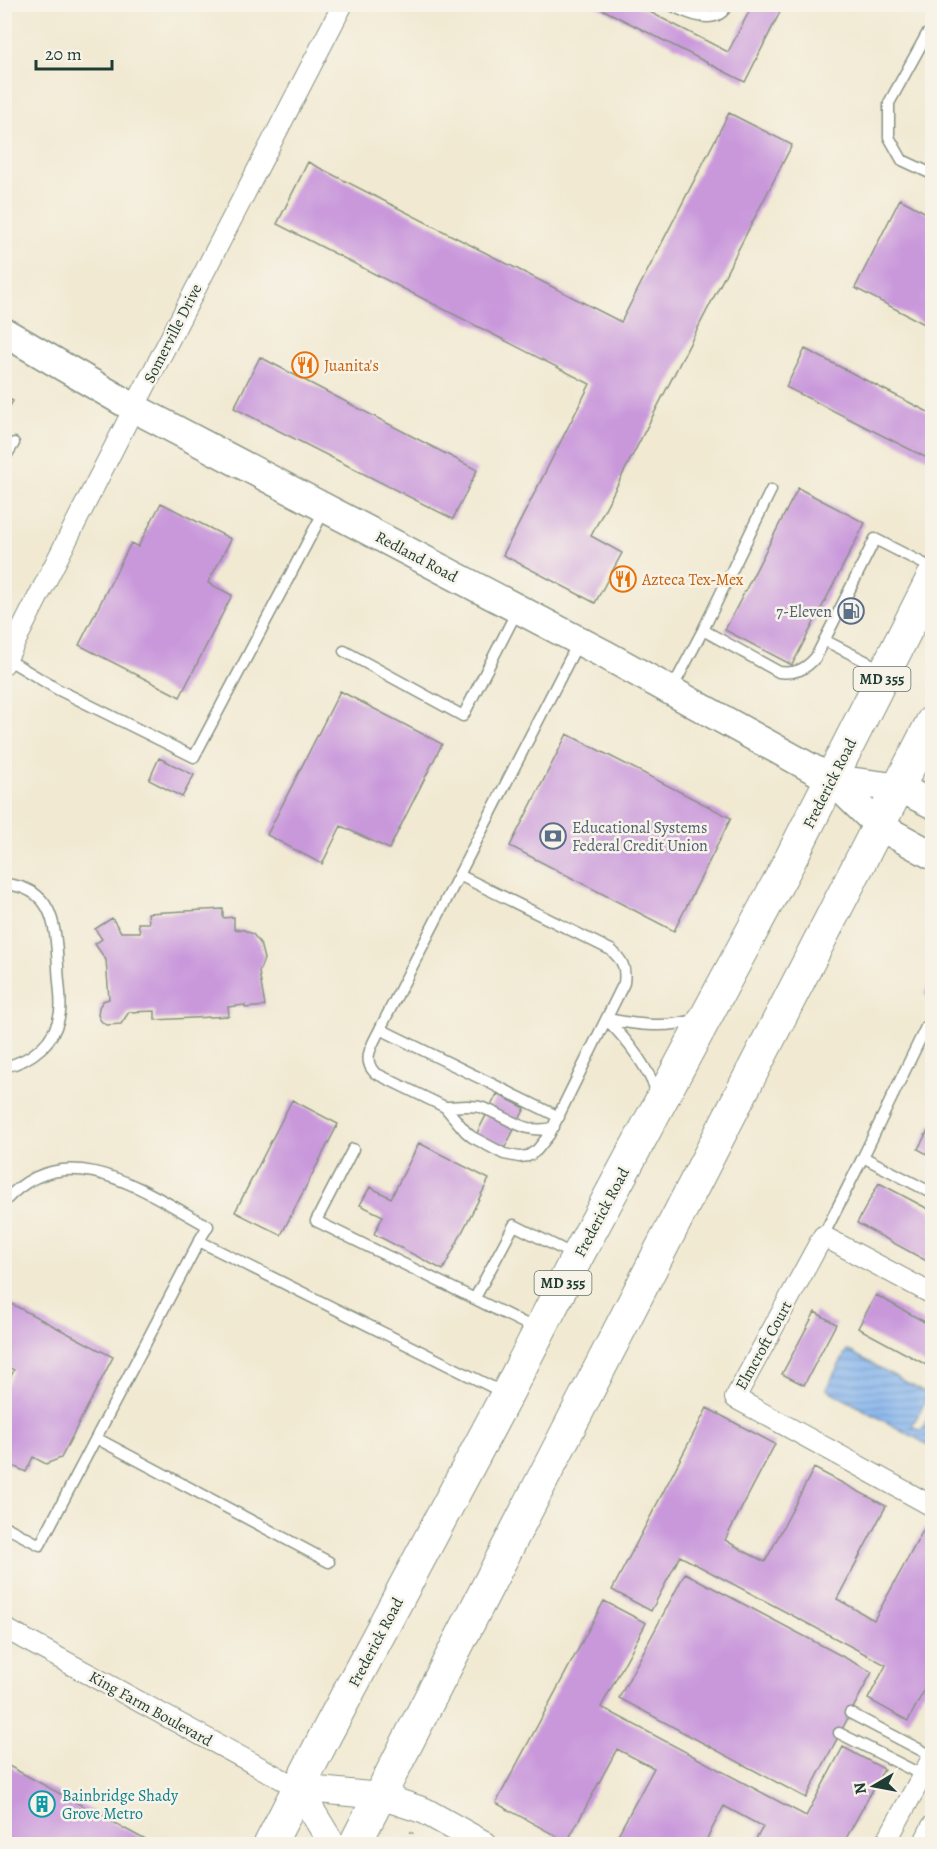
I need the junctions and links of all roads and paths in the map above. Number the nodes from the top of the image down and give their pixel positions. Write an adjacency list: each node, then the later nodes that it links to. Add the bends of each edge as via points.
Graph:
1 (343, 4): 7 (street, Somerville Drive)
2 (669, 4): 3 (lane, via 685,13 708,18 725,11)
3 (728, 4)
4 (933, 36): 5 (lane, via 927,33 889,103 889,137 902,160)
5 (933, 174)
6 (4, 332): 7 (main road, Redland Road)
7 (134, 408): 11 (main road, Redland Road); 15 (street, Somerville Drive)
8 (14, 442): 9 (lane)
9 (4, 459)
10 (771, 490): 16 (lane)
11 (325, 508): 14 (main road, Redland Road); 20 (lane, via 194,757)
12 (933, 568): 17 (lane, via 875,539)
13 (933, 579): 21 (main road, Frederick Road / MD 355)
14 (518, 609): 18 (main road, Redland Road); 19 (lane, via 463,716)
15 (12, 630): 20 (street, Somerville Drive)
16 (703, 630): 17 (lane, via 779,672 791,673 807,668); 22 (lane)
17 (824, 640): 21 (lane)
18 (579, 641): 22 (main road, Redland Road); 29 (lane)
19 (344, 651)
20 (6, 661)
21 (886, 671): 24 (main road, Frederick Road / MD 355)
22 (671, 690): 24 (main road, Redland Road)
23 (933, 722): 25 (main road)
24 (831, 779): 25 (main road); 27 (main road); 31 (main road, Frederick Road / MD 355)
25 (900, 788): 26 (main road); 27 (main road)
26 (933, 804)
27 (879, 826): 28 (main road); 59 (main road)
28 (933, 855)
29 (459, 875): 32 (lane, via 611,950 621,959 626,970 624,983); 34 (lane)
30 (4, 884): 35 (lane, via 29,890 49,908 55,928 60,1012 55,1029 36,1054 20,1064)
31 (706, 1016): 32 (lane, via 681,1024 647,1026); 36 (main road, Frederick Road / MD 355)
32 (607, 1019): 36 (lane, via 634,1050 651,1077); 38 (lane)
33 (926, 1027): 40 (lane)
34 (380, 1029): 37 (lane, via 368,1054 370,1068); 38 (lane)
35 (4, 1067)
36 (660, 1102): 45 (main road, Frederick Road / MD 355)
37 (446, 1107): 38 (lane, via 482,1108 538,1131); 38 (lane, via 466,1132 512,1156 528,1156 537,1150)
38 (556, 1122)
39 (353, 1149): 47 (lane, via 316,1221)
40 (863, 1157): 41 (lane); 43 (lane)
41 (933, 1193)
42 (4, 1202): 44 (lane, via 33,1178 61,1170 89,1170 116,1178 208,1226)
43 (823, 1236): 46 (street); 51 (street, Elmcroft Court, via 735,1398)
44 (199, 1241): 49 (lane); 50 (lane)
45 (577, 1257): 47 (lane, via 514,1225); 48 (main road, Frederick Road / MD 355)
46 (933, 1294)
47 (475, 1298): 48 (lane)
48 (539, 1330): 49 (main road, Frederick Road / MD 355)
49 (507, 1394): 58 (main road, Frederick Road / MD 355)
50 (96, 1438): 52 (lane, via 40,1545); 53 (lane)
51 (933, 1506)
52 (4, 1526)
53 (328, 1562)
54 (4, 1628): 58 (street, King Farm Boulevard)
55 (850, 1713): 57 (lane)
56 (839, 1733): 57 (lane)
57 (930, 1767): 65 (street)
58 (298, 1788): 59 (street, King Farm Boulevard); 61 (main road, Frederick Road / MD 355); 62 (street)
59 (380, 1796): 63 (main road); 64 (street, King Farm Boulevard, via 425,1810)
60 (933, 1826): 66 (street)
61 (270, 1845)
62 (332, 1845)
63 (355, 1845)
64 (484, 1845)
65 (885, 1845)
66 (923, 1845)

